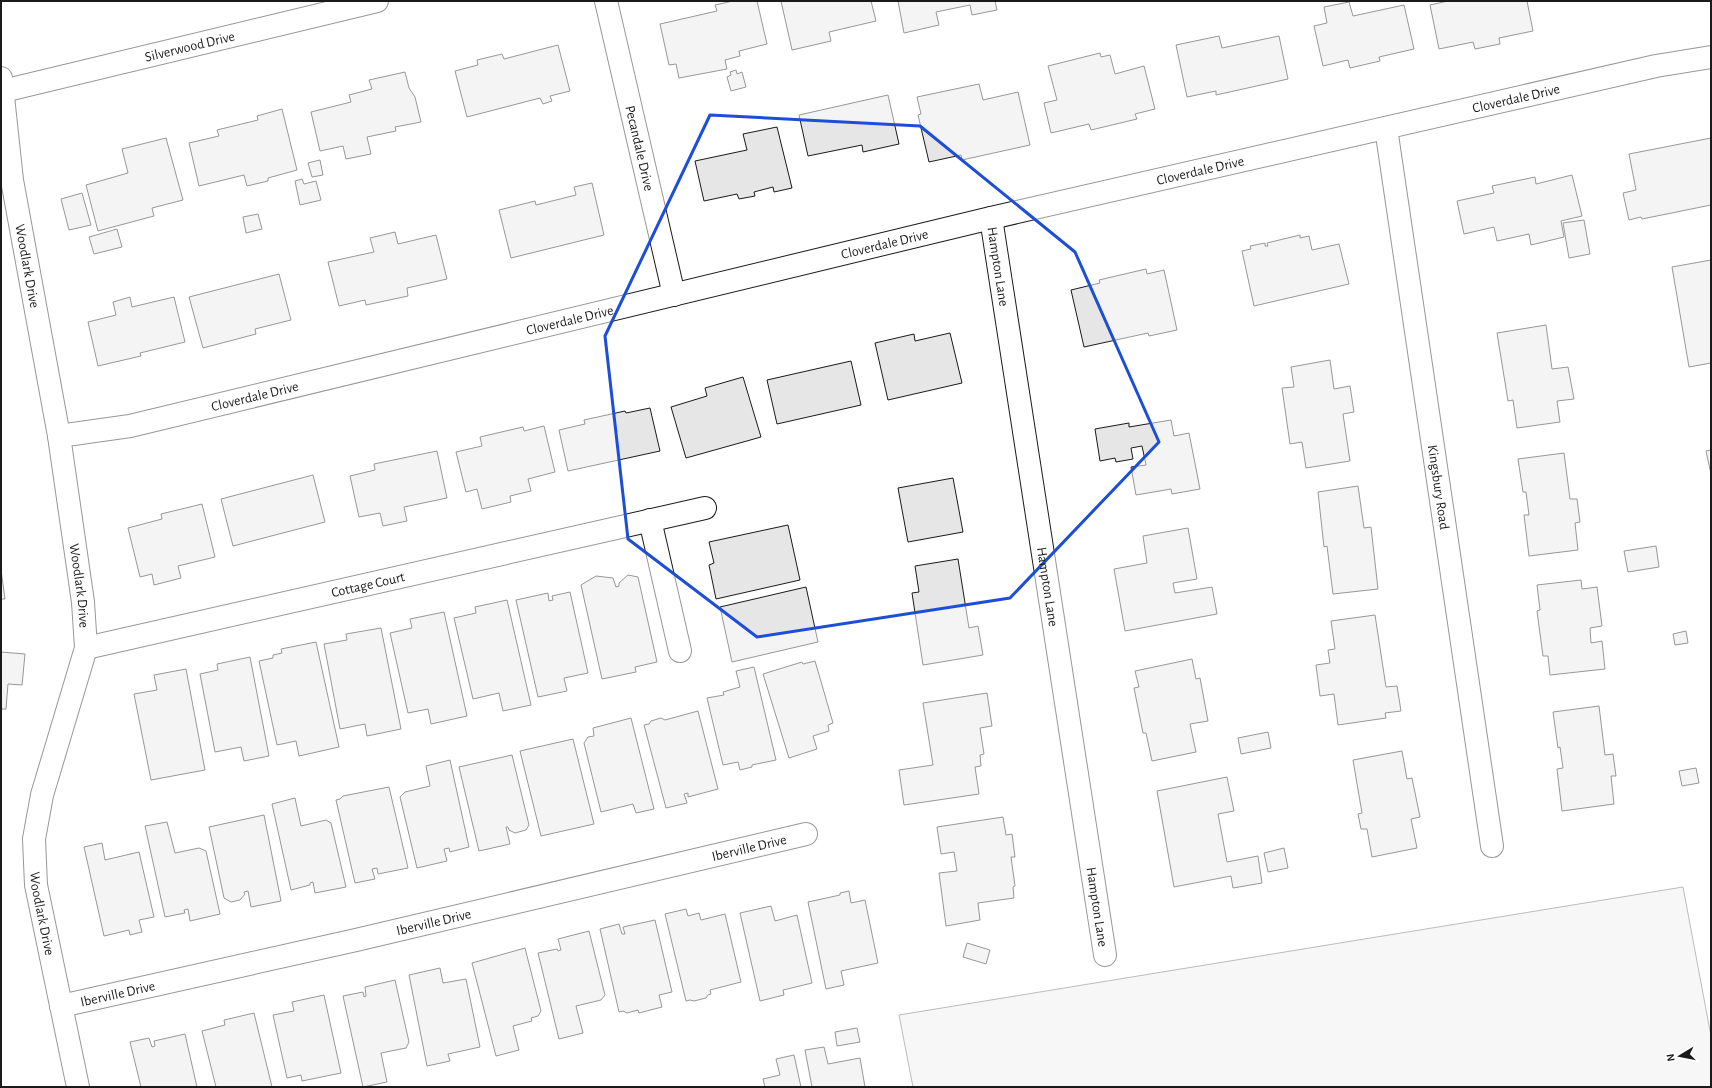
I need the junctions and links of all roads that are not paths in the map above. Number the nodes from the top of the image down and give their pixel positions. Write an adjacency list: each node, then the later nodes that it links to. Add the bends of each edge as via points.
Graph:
1 (376, 1): 4 (street, Silverwood Drive)
2 (606, 1): 8 (street, Pecandale Drive)
3 (1711, 57): 5 (street, Cloverdale Drive, via 1656,66)
4 (2, 85): 6 (street, Woodlark Drive)
5 (1386, 128): 7 (street, Cloverdale Drive); 15 (street, Kingsbury Road)
6 (6, 181): 9 (street, Woodlark Drive)
7 (991, 218): 8 (street, Cloverdale Drive); 16 (street, Hampton Lane)
8 (674, 295): 9 (street, Cloverdale Drive, via 130,426)
9 (59, 436): 12 (street, Woodlark Drive, via 83,602)
10 (705, 508): 11 (street, Cottage Court)
11 (650, 520): 12 (street, Cottage Court); 13 (street)
12 (86, 648): 17 (street, Woodlark Drive, via 42,795 34,839 36,885)
13 (680, 652)
14 (806, 834): 17 (street, Iberville Drive, via 356,940)
15 (1492, 846)
16 (1105, 955)
17 (61, 1006): 18 (street, Woodlark Drive)
18 (78, 1087)

